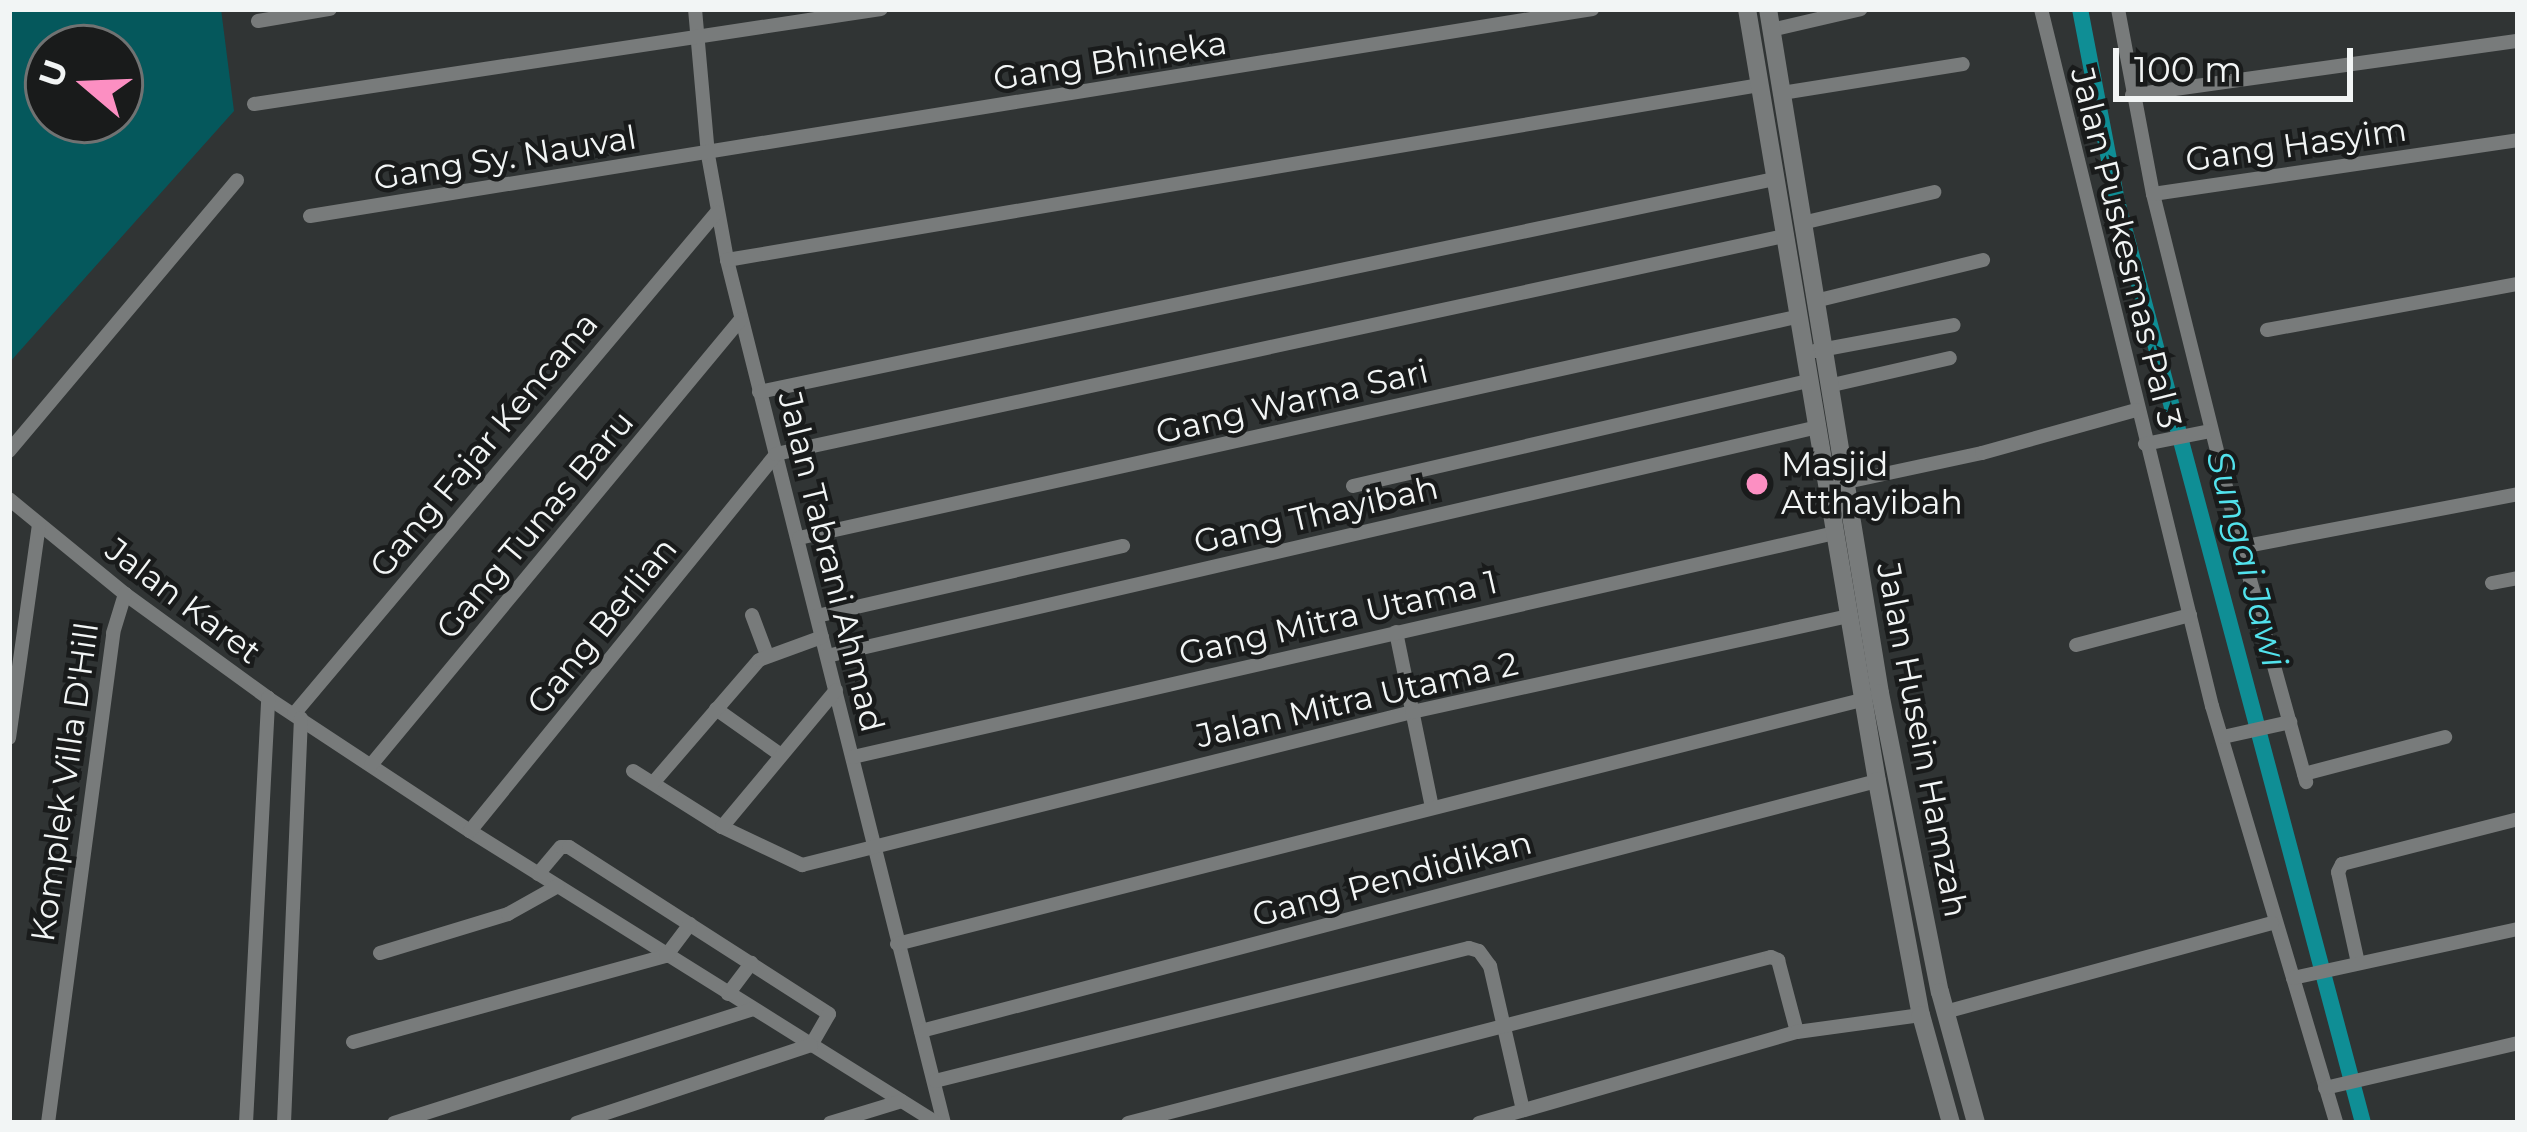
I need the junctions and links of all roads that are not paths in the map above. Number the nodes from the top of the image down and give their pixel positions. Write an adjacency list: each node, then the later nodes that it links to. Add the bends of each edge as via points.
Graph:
1 (330, 9): 10 (street)
2 (695, 9): 12 (street, Jalan Tabrani Ahmad)
3 (880, 9): 12 (street)
4 (1592, 9): 20 (street, Gang Bhineka)
5 (1747, 9): 15 (street, Jalan Husein Hamzah)
6 (1768, 9): 11 (street, Jalan Husein Hamzah)
7 (1861, 9): 11 (street)
8 (2041, 9): 41 (street, Jalan Puskesmas Pal 3)
9 (2118, 9): 17 (street)
10 (258, 21)
11 (1772, 30): 16 (street, Jalan Husein Hamzah)
12 (698, 38): 18 (street); 20 (street, Jalan Tabrani Ahmad)
13 (2518, 41): 17 (street)
14 (1964, 64): 16 (street)
15 (1760, 85): 21 (street, Jalan Husein Hamzah); 29 (street)
16 (1782, 93): 27 (street, Jalan Husein Hamzah)
17 (2132, 95): 24 (street)
18 (254, 104)
19 (2518, 140): 24 (street, Gang Hasyim)
20 (708, 155): 25 (street, Jalan Tabrani Ahmad); 26 (street, Gang Sy. Nauval)
21 (1774, 179): 28 (street, Jalan Husein Hamzah); 40 (street)
22 (237, 180): 45 (street)
23 (1934, 192): 27 (street)
24 (2153, 194): 43 (street)
25 (716, 212): 29 (street, Jalan Tabrani Ahmad); 73 (street, Gang Fajar Kencana)
26 (310, 216)
27 (1802, 223): 32 (street, Jalan Husein Hamzah)
28 (1784, 236): 33 (street, Jalan Husein Hamzah); 46 (street)
29 (727, 260): 34 (street, Jalan Tabrani Ahmad)
30 (1983, 260): 32 (street)
31 (2518, 284): 36 (street)
32 (1815, 302): 37 (street, Jalan Husein Hamzah)
33 (1796, 317): 37 (street, Jalan Husein Hamzah); 53 (street, Gang Warna Sari)
34 (741, 320): 40 (street, Jalan Tabrani Ahmad); 81 (street, Gang Tunas Baru)
35 (1954, 325): 37 (street)
36 (2267, 330)
37 (1814, 351): 39 (street, Jalan Husein Hamzah)
38 (1950, 358): 39 (street)
39 (1818, 384): 42 (street, Jalan Husein Hamzah); 47 (street, Jalan Husein Hamzah); 48 (street)
40 (759, 392): 46 (street, Jalan Tabrani Ahmad)
41 (2136, 410): 44 (street, Jalan Puskesmas Pal 3); 47 (street)
42 (1818, 428): 52 (street, Jalan Husein Hamzah); 67 (street, Gang Thayibah)
43 (2204, 432): 44 (street); 55 (street)
44 (2152, 443): 59 (street, Jalan Puskesmas Pal 3)
45 (9, 451)
46 (776, 454): 53 (street, Jalan Tabrani Ahmad); 88 (street, Gang Berlian)
47 (1842, 483): 75 (street, Jalan Husein Hamzah)
48 (1353, 486)
49 (2518, 494): 55 (street)
50 (9, 499): 51 (street, Jalan Karet)
51 (39, 524): 58 (street, Jalan Karet); 78 (street)
52 (1835, 533): 62 (street, Jalan Husein Hamzah); 63 (street, Gang Mitra Utama 1)
53 (800, 538): 61 (street, Jalan Tabrani Ahmad)
54 (1123, 547): 61 (street)
55 (2241, 547): 74 (street)
56 (2518, 578): 57 (street)
57 (2492, 583)
58 (124, 594): 69 (street, Jalan Karet); 115 (street, Komplek Villa D'Hill)
59 (2190, 614): 65 (street); 76 (street, Jalan Puskesmas Pal 3)
60 (752, 615): 66 (street)
61 (817, 616): 64 (street, Jalan Tabrani Ahmad)
62 (1850, 616): 70 (street, Jalan Husein Hamzah); 72 (street, Jalan Mitra Utama 2)
63 (1396, 632): 72 (street); 80 (street, Gang Mitra Utama 1)
64 (822, 637): 66 (street); 67 (street, Jalan Tabrani Ahmad)
65 (2076, 645)
66 (766, 655): 71 (street)
67 (826, 656): 68 (street, Jalan Tabrani Ahmad)
68 (836, 690): 79 (street); 80 (street, Jalan Tabrani Ahmad)
69 (268, 698): 73 (street, Jalan Karet); 116 (street)
70 (1865, 699): 75 (street, Jalan Husein Hamzah); 85 (street)
71 (716, 709): 79 (street); 84 (street)
72 (1412, 712): 85 (street); 89 (street, Jalan Mitra Utama 2)
73 (297, 716): 81 (street, Jalan Karet); 117 (street)
74 (2283, 723): 76 (street); 77 (street, via 2305,778)
75 (1880, 733): 83 (street, Jalan Husein Hamzah); 103 (street, Jalan Husein Hamzah)
76 (2223, 737): 92 (street, Jalan Puskesmas Pal 3)
77 (2445, 737)
78 (9, 738)
79 (782, 754): 87 (street)
80 (854, 757): 89 (street, Jalan Tabrani Ahmad)
81 (371, 765): 88 (street, Jalan Karet)
82 (633, 771): 84 (street, Jalan Mitra Utama 2)
83 (1877, 781): 104 (street, Jalan Husein Hamzah); 106 (street, Gang Pendidikan)
84 (652, 783): 87 (street, Jalan Mitra Utama 2)
85 (1432, 807): 95 (street)
86 (2518, 819): 99 (street, via 2342,864)
87 (722, 826): 89 (street, Jalan Mitra Utama 2, via 798,866)
88 (470, 831): 90 (street, Jalan Karet)
89 (878, 844): 95 (street, Jalan Tabrani Ahmad)
90 (538, 874): 91 (street, Jalan Karet); 93 (street, via 566,846)
91 (558, 886): 96 (street, via 508,914); 97 (street, Jalan Karet)
92 (2272, 923): 100 (street, Jalan Puskesmas Pal 3); 103 (street)
93 (690, 924): 97 (street); 98 (street)
94 (2518, 929): 99 (street)
95 (897, 944): 106 (street, Jalan Tabrani Ahmad)
96 (380, 953)
97 (666, 956): 101 (street, Jalan Karet); 108 (street)
98 (751, 963): 101 (street); 110 (street, via 829,1013)
99 (2353, 964): 100 (street)
100 (2299, 977): 112 (street, Jalan Puskesmas Pal 3)
101 (728, 994): 102 (street, Jalan Karet)
102 (753, 1009): 110 (street, Jalan Karet); 118 (street)
103 (1945, 1012): 125 (street, Jalan Husein Hamzah)
104 (1921, 1015): 107 (street); 124 (street, Jalan Husein Hamzah)
105 (1500, 1027): 107 (street, via 1771,956); 111 (street, via 1487,960 1456,949); 114 (street); 122 (street)
106 (921, 1031): 111 (street, Jalan Tabrani Ahmad)
107 (1797, 1032): 114 (street)
108 (353, 1042)
109 (2518, 1043): 112 (street)
110 (811, 1045): 113 (street, Jalan Karet); 119 (street)
111 (935, 1081): 121 (street, Jalan Tabrani Ahmad)
112 (2332, 1087): 126 (street, Jalan Puskesmas Pal 3)
113 (902, 1101): 120 (street); 121 (street, Jalan Karet)
114 (1523, 1111): 123 (street)
115 (48, 1123)
116 (246, 1123)
117 (284, 1123)
118 (394, 1123)
119 (578, 1123)
120 (830, 1123)
121 (941, 1123)
122 (1128, 1123)
123 (1479, 1123)
124 (1951, 1123)
125 (1976, 1123)
126 (2336, 1123)

